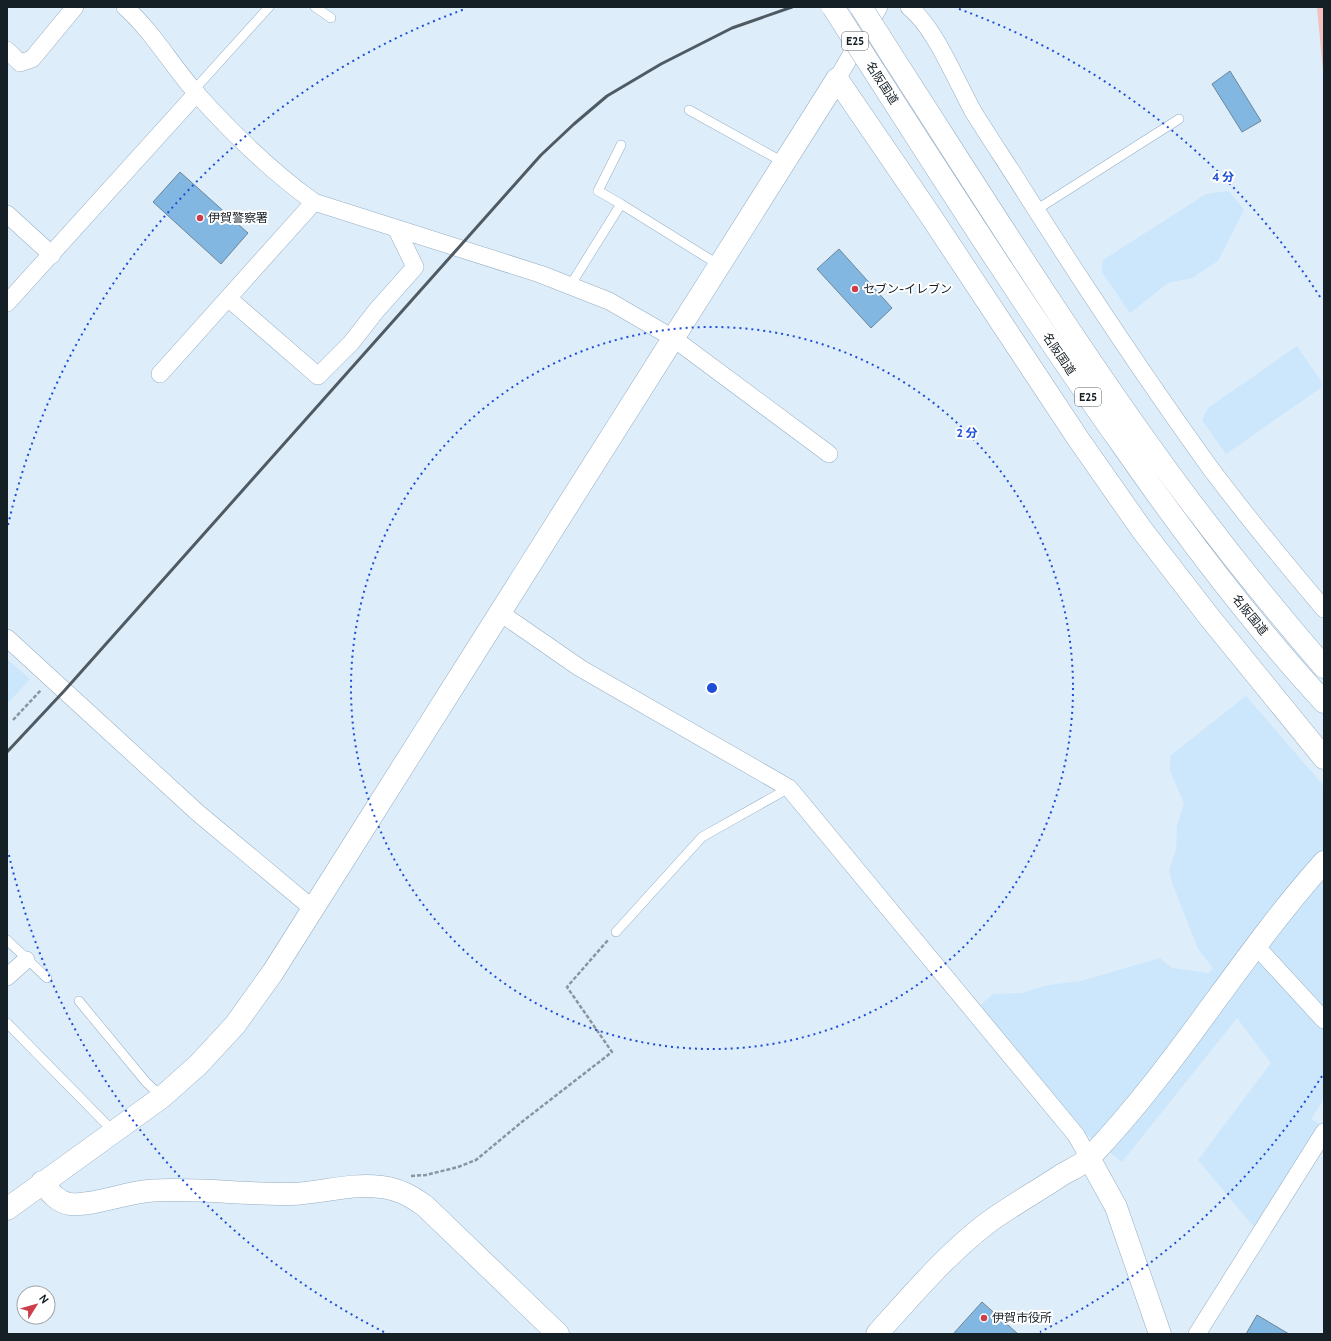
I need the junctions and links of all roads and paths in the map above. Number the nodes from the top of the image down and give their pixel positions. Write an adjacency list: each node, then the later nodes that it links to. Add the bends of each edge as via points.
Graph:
1 (75, 7): 10 (street, via 32,59 20,63)
2 (125, 7): 12 (street, via 141,22)
3 (269, 7): 12 (lane)
4 (315, 7): 9 (lane)
5 (833, 7): 35 (main road, 名阪国道 / E25, bridge, via 1020,296 1152,488 1248,613)
6 (861, 7): 33 (main road, 名阪国道 / E25, bridge, via 1067,326 1172,477 1227,549)
7 (879, 7): 11 (street)
8 (909, 7): 19 (street, via 928,27 974,112)
9 (331, 18)
10 (7, 50)
11 (837, 79): 16 (main road); 37 (main road, via 1078,440 1142,530 1214,624)
12 (195, 92): 17 (street, via 285,181); 22 (street)
13 (689, 110): 16 (lane)
14 (1180, 119): 19 (lane)
15 (621, 145): 18 (lane, via 598,190)
16 (783, 162): 23 (main road)
17 (314, 202): 21 (street); 25 (street)
18 (621, 204): 23 (lane); 24 (lane)
19 (1036, 210): 30 (street, via 1135,361 1212,469)
20 (7, 214): 22 (street)
21 (397, 230): 24 (street, via 540,274); 25 (street, via 415,267 351,343 318,376)
22 (52, 255): 26 (street)
23 (719, 265): 27 (main road)
24 (570, 286): 27 (street, via 609,300)
25 (228, 298): 28 (street)
26 (7, 304)
27 (673, 338): 29 (street); 31 (main road)
28 (160, 374)
29 (829, 454)
30 (1324, 609)
31 (499, 612): 38 (street, via 580,668); 40 (main road)
32 (7, 638): 34 (street)
33 (1324, 667)
34 (52, 678): 36 (path); 40 (street, via 198,814)
35 (1324, 702)
36 (13, 720)
37 (1324, 758)
38 (789, 788): 41 (lane, via 702,837); 53 (street, via 1076,1135)
39 (1323, 866): 43 (main road)
40 (312, 908): 50 (main road, via 273,972 235,1025 198,1065)
41 (616, 932): 54 (path, via 568,987 612,1052 476,1160 426,1175)
42 (7, 940): 44 (lane)
43 (1255, 945): 48 (street); 53 (main road, via 1174,1059)
44 (26, 960): 45 (street); 46 (lane)
45 (7, 977)
46 (47, 978)
47 (79, 1001): 50 (lane, via 146,1082)
48 (1324, 1020)
49 (7, 1023): 51 (lane)
50 (162, 1097): 51 (main road)
51 (114, 1132): 55 (main road)
52 (1324, 1132): 60 (street)
53 (1089, 1158): 58 (main road, via 981,1228 929,1277); 59 (main road, via 1116,1207)
54 (405, 1176)
55 (42, 1182): 56 (main road); 57 (main road, via 61,1202 70,1204 92,1202 122,1194 169,1189 292,1194 354,1187 396,1189 426,1206)
56 (11, 1202)
57 (558, 1334)
58 (877, 1334)
59 (1160, 1334)
60 (1197, 1334)

